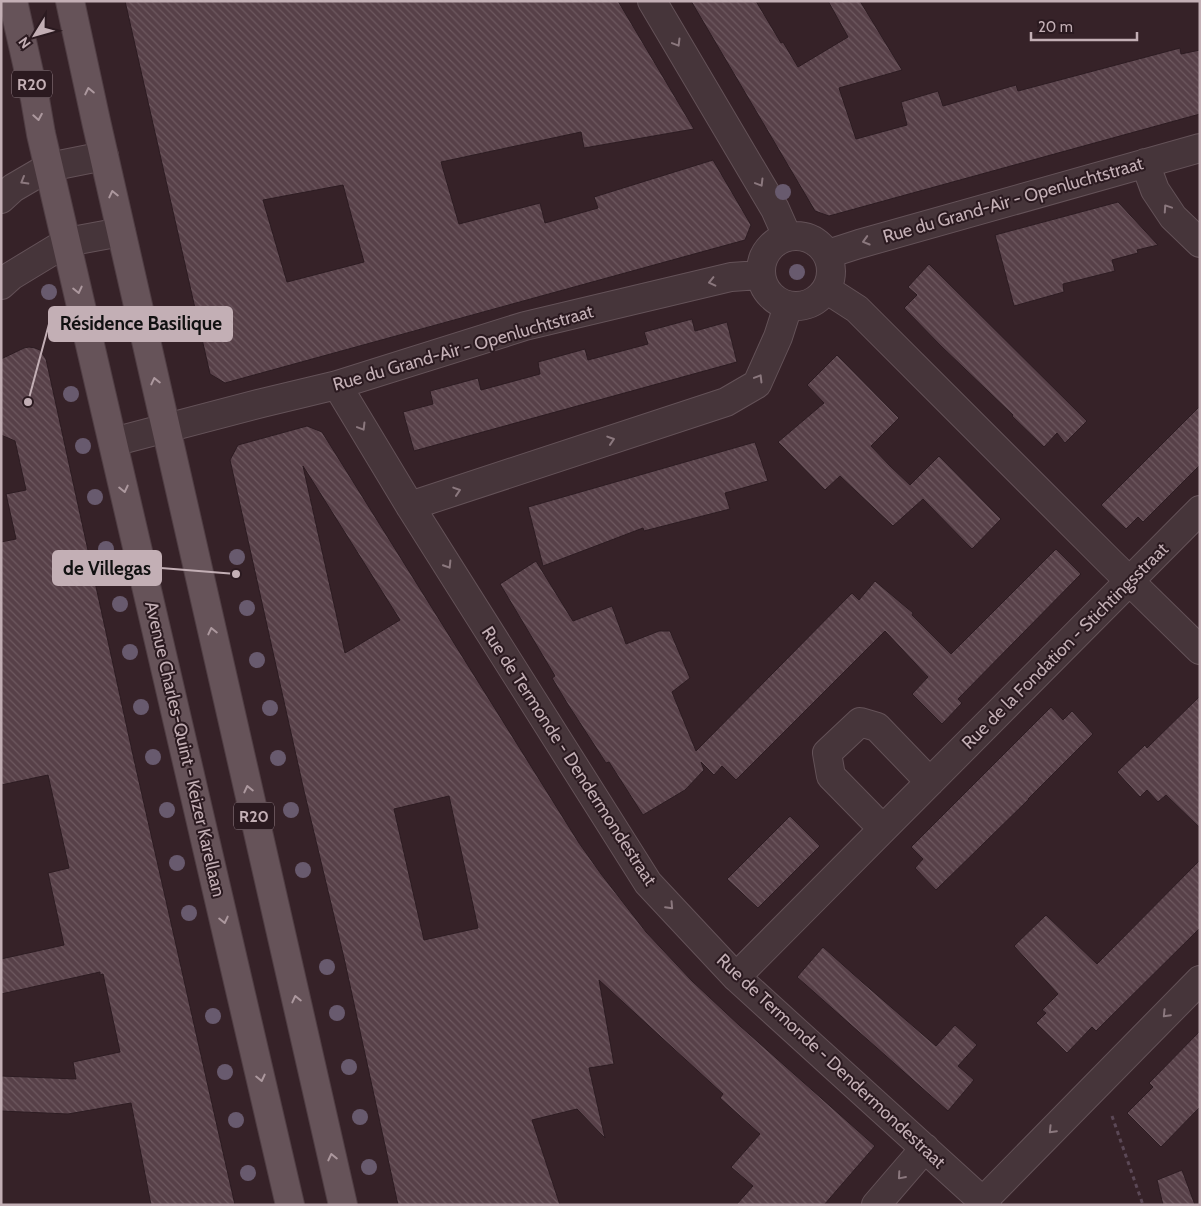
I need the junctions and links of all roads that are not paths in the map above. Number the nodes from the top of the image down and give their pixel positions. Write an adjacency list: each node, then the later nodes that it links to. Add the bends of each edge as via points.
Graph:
1 (13, 1): 7 (main road, Avenue Charles-Quint - Keizer Karellaan / R20, one-way to 7)
2 (70, 1): 5 (main road, R20, one-way to 2)
3 (652, 1): 10 (street, one-way to 10)
4 (1200, 148): 6 (street, Rue du Grand-Air - Openluchtstraat)
5 (104, 156): 7 (street); 9 (main road, R20, one-way to 5)
6 (1145, 163): 12 (street, one-way to 6, via 1173,217 1155,190); 13 (street, Rue du Grand-Air - Openluchtstraat, one-way to 13)
7 (49, 167): 8 (street, one-way to 8); 11 (main road, Avenue Charles-Quint - Keizer Karellaan / R20)
8 (1, 199)
9 (121, 232): 11 (street); 19 (main road, R20, one-way to 9)
10 (788, 236): 13 (street, via 797,235 815,241); 14 (street, via 771,245 765,253)
11 (67, 242): 15 (street); 20 (main road, Avenue Charles-Quint - Keizer Karellaan / R20, one-way to 20)
12 (1200, 243)
13 (828, 254): 16 (street, via 832,272)
14 (760, 275): 17 (street, via 773,298); 18 (street, Rue du Grand-Air - Openluchtstraat, one-way to 18, via 731,277 525,326)
15 (1, 285)
16 (826, 290): 17 (street, via 806,305); 23 (street, via 857,309)
17 (788, 306): 21 (street, one-way to 17, via 726,402 757,384)
18 (337, 385): 19 (street, Rue du Grand-Air - Openluchtstraat); 21 (street, Rue de Termonde - Dendermondestraat, one-way to 21)
19 (166, 428): 20 (street, Rue du Grand-Air - Openluchtstraat); 32 (main road, R20, one-way to 19)
20 (113, 442): 31 (main road, Avenue Charles-Quint - Keizer Karellaan / R20, one-way to 31)
21 (410, 506): 27 (street, Rue de Termonde - Dendermondestraat, one-way to 27, via 648,883)
22 (1200, 510): 23 (street, Rue de la Fondation - Stichtingsstraat)
23 (1129, 581): 24 (street); 25 (street, Rue de la Fondation - Stichtingsstraat)
24 (1200, 650)
25 (930, 782): 26 (street, Rue de la Fondation - Stichtingsstraat); 26 (street, via 877,727 860,722 827,754 831,776)
26 (883, 829): 27 (street, Rue de la Fondation - Stichtingsstraat)
27 (736, 977): 29 (street, Rue de Termonde - Dendermondestraat)
28 (1200, 980): 30 (street, one-way to 30)
29 (925, 1148): 30 (street, Rue de Termonde - Dendermondestraat); 33 (street, one-way to 33)
30 (985, 1203)
31 (290, 1205)
32 (343, 1205)
33 (876, 1205)

